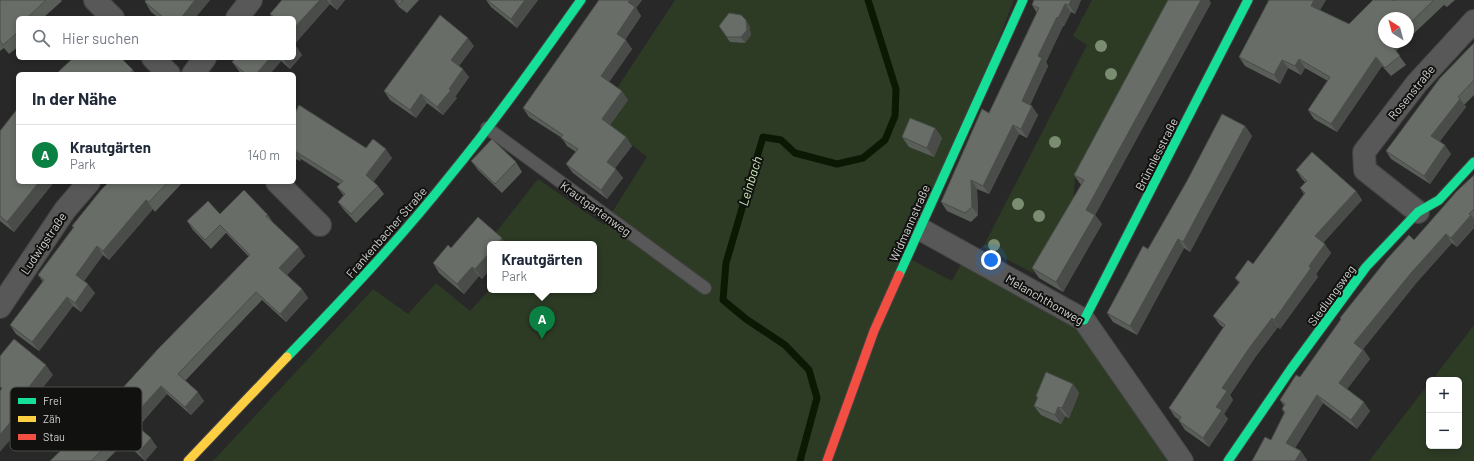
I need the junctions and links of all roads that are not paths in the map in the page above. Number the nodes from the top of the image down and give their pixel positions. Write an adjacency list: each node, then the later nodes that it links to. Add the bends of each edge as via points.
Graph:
1 (95, 0): 6 (street)
2 (251, 0): 7 (street)
3 (581, 0): 13 (street, Frankenbacher Straße)
4 (1023, 0): 19 (street, Widmannstraße)
5 (1248, 0): 22 (street, Brünnlesstraße)
6 (111, 16)
7 (239, 16)
8 (1474, 21): 17 (street, Rosenstraße, via 1417,83 1364,152 1365,170)
9 (155, 60): 11 (street)
10 (204, 60): 12 (street)
11 (167, 72)
12 (194, 72)
13 (487, 128): 20 (lane, Krautgartenweg); 23 (street, Frankenbacher Straße, via 430,202 368,272)
14 (1474, 162): 17 (street, Siedlungsweg, via 1438,200)
15 (87, 184): 21 (street, Ludwigstraße, via 65,210)
16 (278, 184): 18 (street)
17 (1418, 212): 26 (street, Siedlungsweg, via 1366,267)
18 (320, 225)
19 (920, 229): 22 (street, Melanchthonweg); 24 (street, Widmannstraße, via 874,331)
20 (705, 288)
21 (0, 307)
22 (1084, 320): 25 (street, Melanchthonweg)
23 (188, 461)
24 (827, 461)
25 (1182, 461)
26 (1228, 461)

